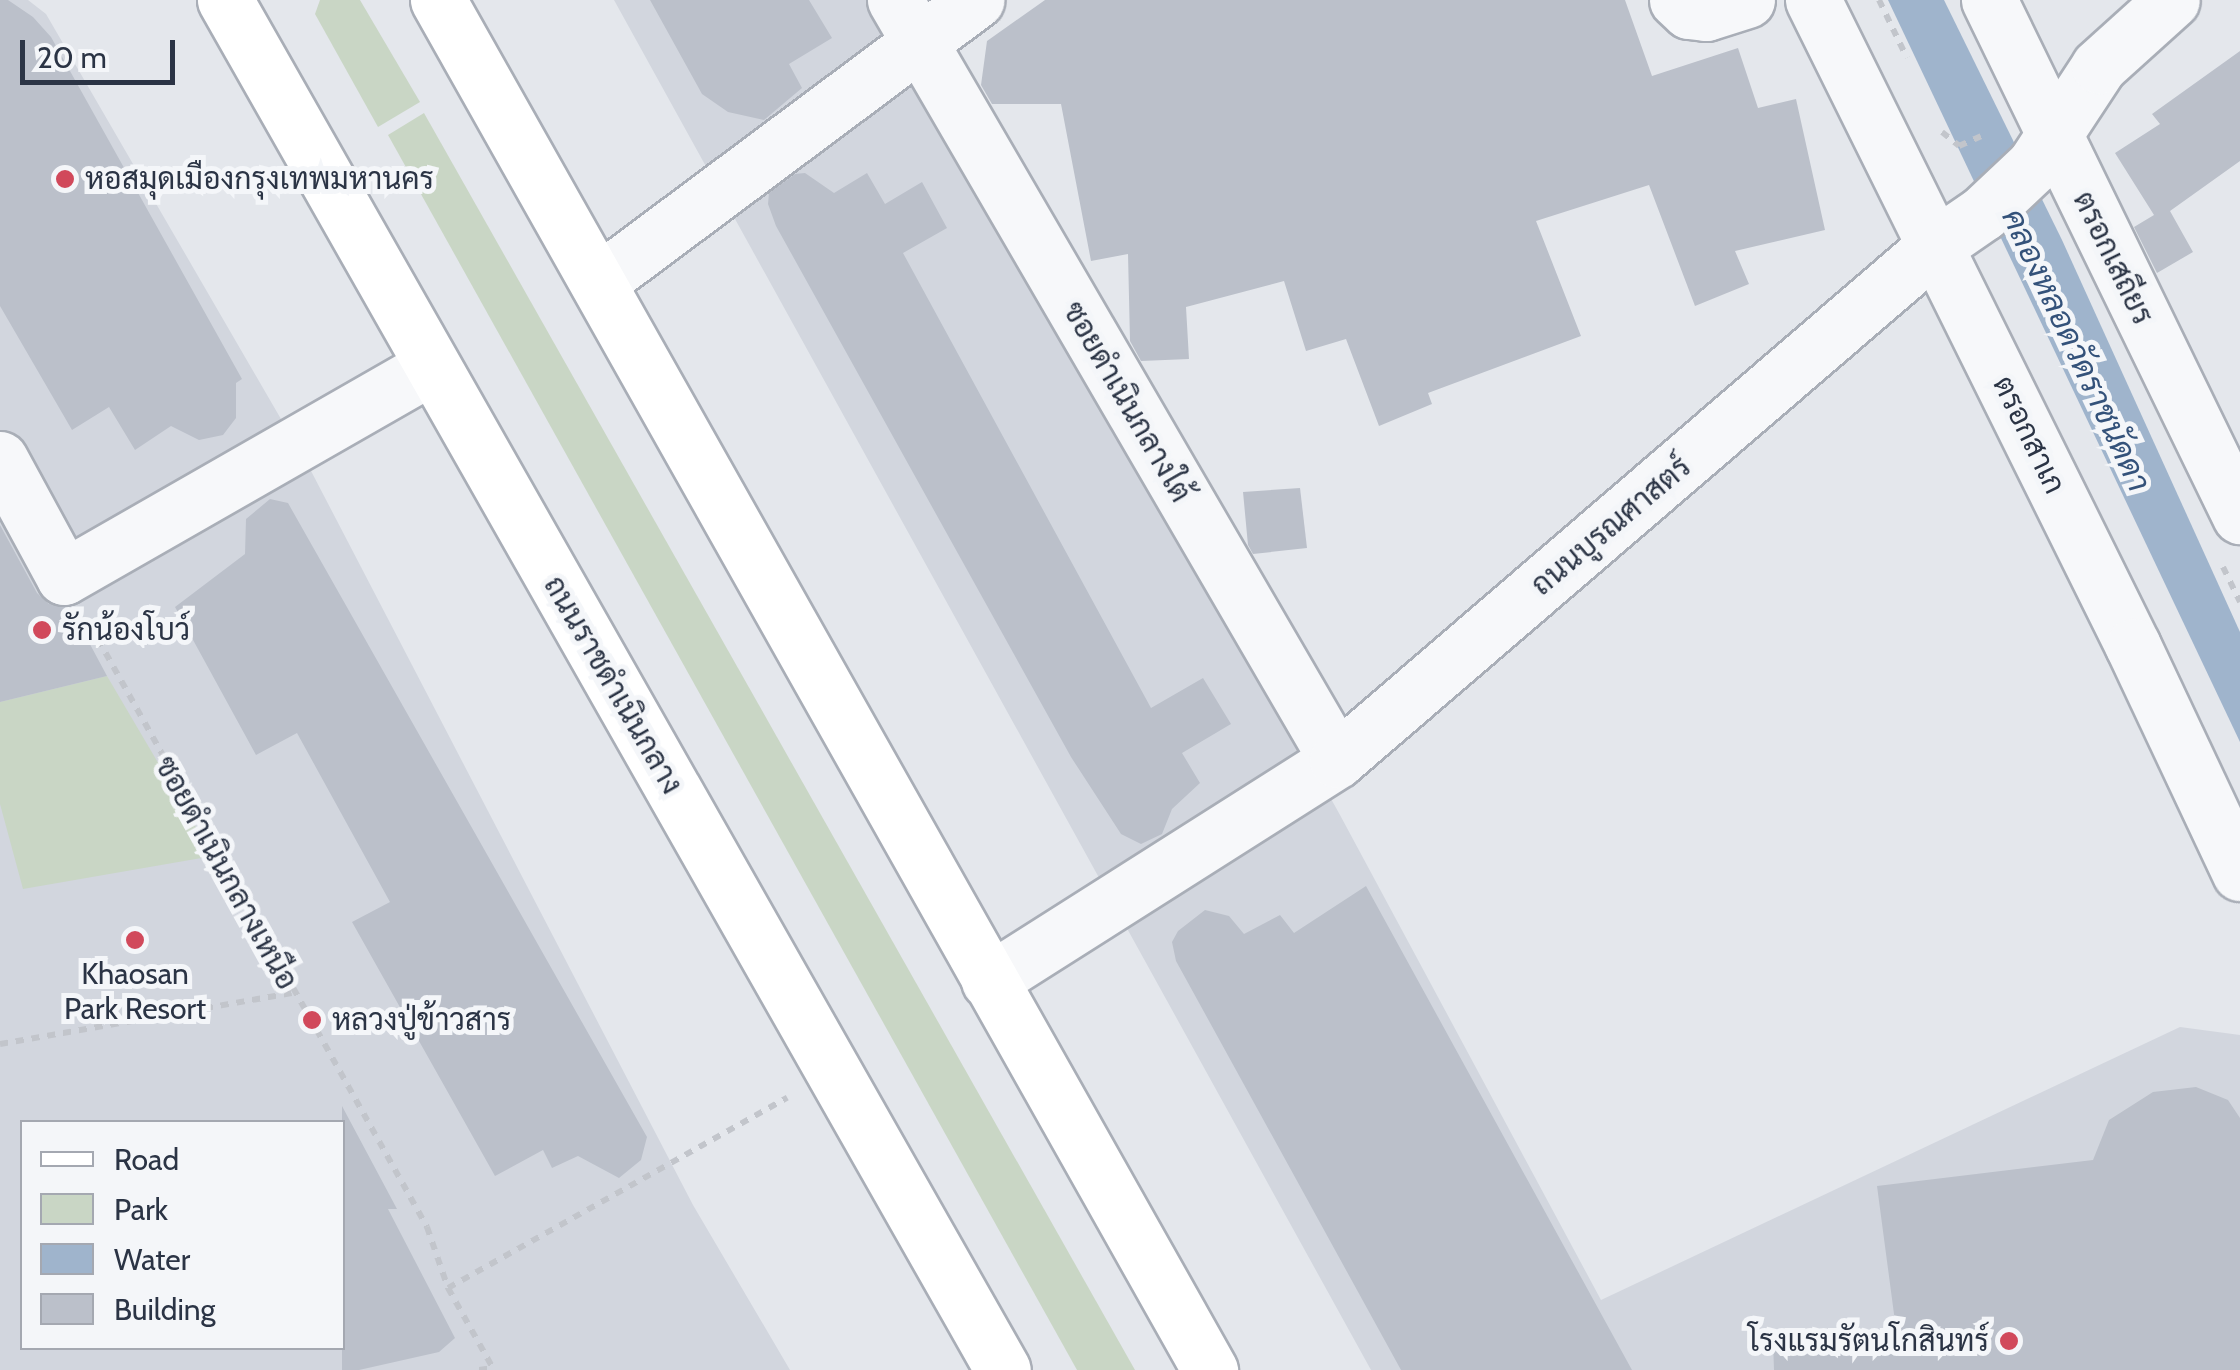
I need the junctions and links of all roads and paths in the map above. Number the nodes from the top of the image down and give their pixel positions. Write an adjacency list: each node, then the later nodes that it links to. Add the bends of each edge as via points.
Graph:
1 (224, 0): 15 (main road, ถนนราชดำเนินกลาง)
2 (438, 0): 14 (main road)
3 (977, 0): 9 (street)
4 (1677, 0): 5 (street, via 1688,11 1706,13)
5 (1747, 0)
6 (1813, 0): 13 (street, ตรอกสาเก)
7 (1989, 0): 12 (street, ตรอกเสถียร)
8 (2172, 0): 12 (street, ถนนบูรณศาสตร์, via 2099,66)
9 (906, 22): 14 (street); 19 (street, ซอยดำเนินกลางใต้)
10 (1940, 130): 11 (path, via 1959,146)
11 (1978, 139)
12 (2040, 152): 13 (street, ถนนบูรณศาสตร์, via 1983,213); 17 (street, ตรอกเสถียร)
13 (1935, 246): 19 (street, ถนนบูรณศาสตร์); 20 (street, ตรอกสาเก)
14 (598, 282): 21 (main road)
15 (431, 367): 18 (street); 24 (main road, ถนนราชดำเนินกลาง)
16 (0, 459): 18 (street)
17 (2240, 516)
18 (64, 577): 22 (path, ซอยดำเนินกลางเหนือ)
19 (1336, 760): 21 (street, ถนนบูรณศาสตร์)
20 (2240, 873)
21 (989, 981): 29 (main road)
22 (292, 993): 23 (path); 25 (path, ซอยดำเนินกลางเหนือ, via 427,1227)
23 (0, 1044)
24 (834, 1072): 25 (path); 28 (main road, ถนนราชดำเนินกลาง)
25 (448, 1288): 26 (path, ซอยดำเนินกลางเหนือ)
26 (494, 1369): 27 (path)
27 (479, 1370)
28 (1003, 1370)
29 (1210, 1370)

